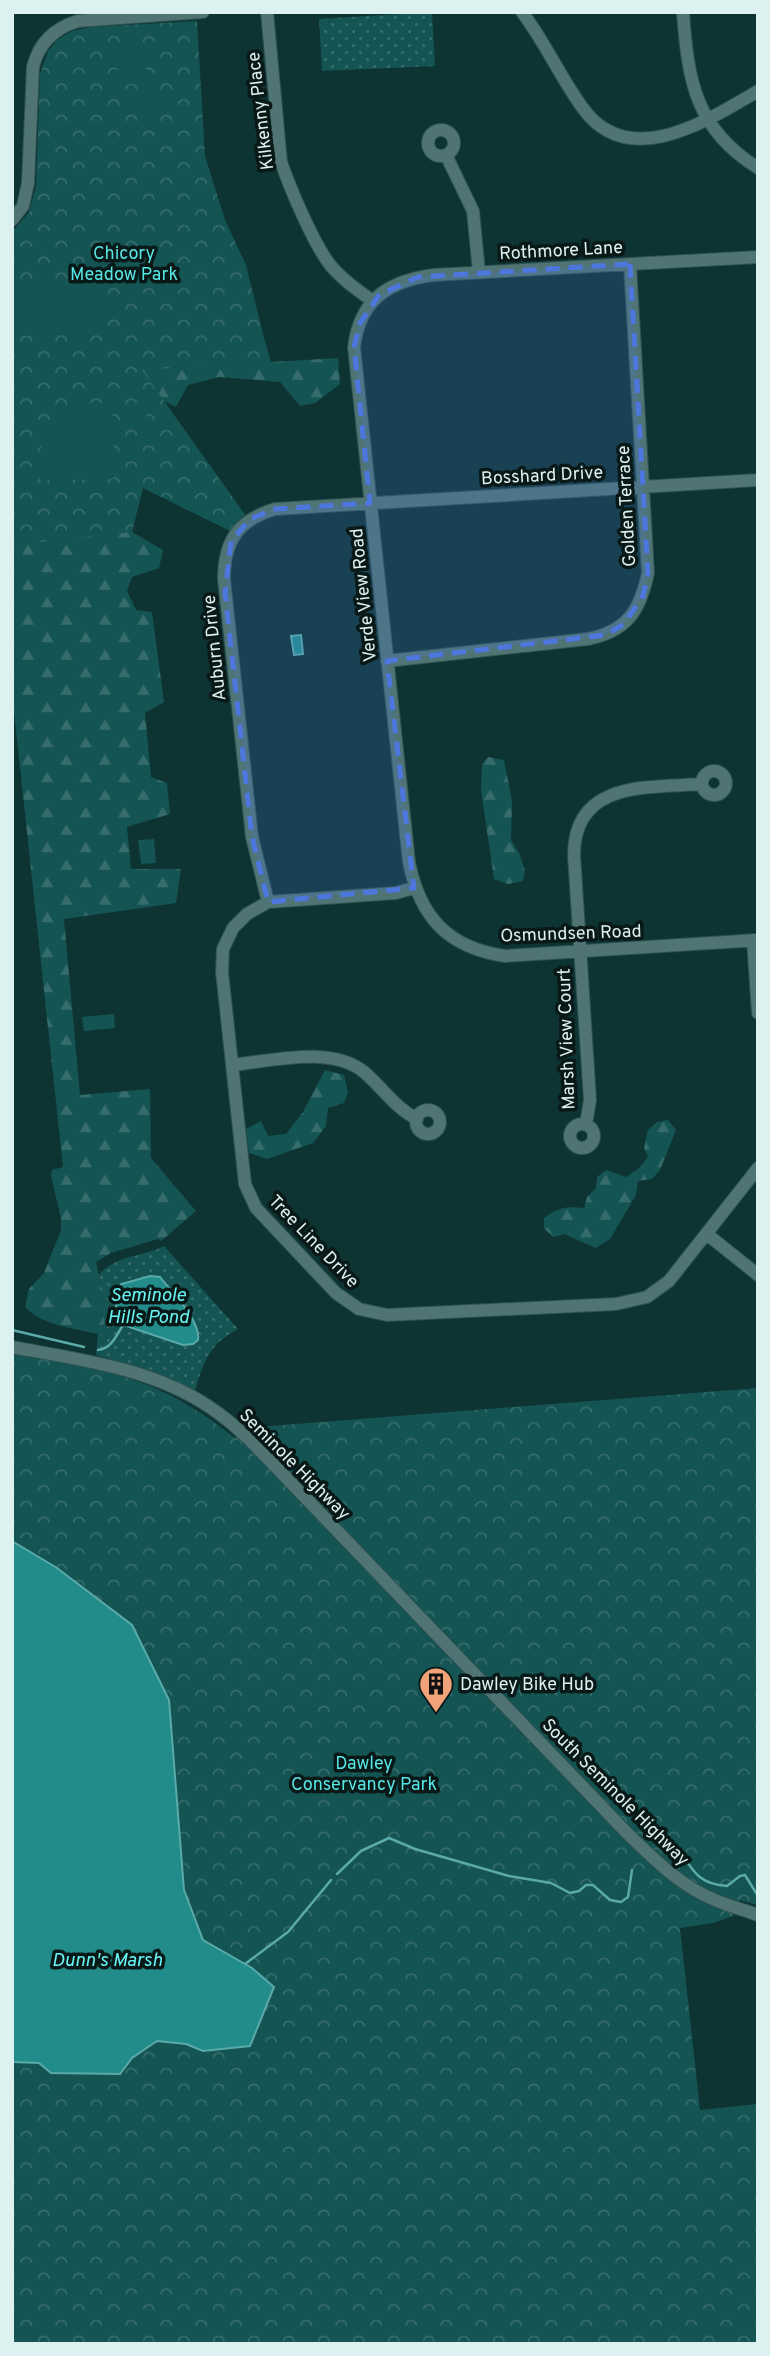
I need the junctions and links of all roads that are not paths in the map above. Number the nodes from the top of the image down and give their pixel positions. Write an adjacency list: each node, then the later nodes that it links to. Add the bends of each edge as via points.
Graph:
1 (57, 12): 6 (street)
2 (203, 12): 6 (street)
3 (267, 12): 15 (street, Kilkenny Place, via 286,176 327,260)
4 (522, 12): 8 (street, via 583,109 599,125 634,139 652,139)
5 (684, 12): 8 (street, via 688,71)
6 (64, 25): 11 (street, via 35,56 28,183 23,206)
7 (758, 91): 8 (street)
8 (708, 119): 10 (street, via 731,148)
9 (446, 155): 14 (street, via 473,211)
10 (758, 168)
11 (12, 220)
12 (758, 257): 13 (street, Rothmore Lane)
13 (630, 264): 14 (street, Rothmore Lane); 17 (street, Golden Terrace)
14 (479, 272): 15 (street, Rothmore Lane, via 407,279)
15 (373, 301): 18 (street, Verde View Road, via 360,323 355,347)
16 (758, 480): 17 (street, Bosshard Drive)
17 (642, 487): 18 (street, Bosshard Drive); 19 (street, Golden Terrace, via 648,573 636,611 624,624 588,639)
18 (370, 503): 19 (street, Verde View Road); 22 (street, Auburn Drive, via 268,512 243,525 227,552 225,593 252,837)
19 (387, 661): 21 (street, Verde View Road)
20 (702, 784): 24 (street, Marsh View Court, via 616,793 589,809 574,841)
21 (414, 888): 22 (street, Tree Line Drive); 24 (street, Osmundsen Road, via 436,924 470,948 505,956)
22 (268, 902): 26 (street, Tree Line Drive, via 240,920 223,949)
23 (755, 940): 24 (street, Osmundsen Road); 25 (street)
24 (581, 952): 28 (street, Marsh View Court, via 590,1100)
25 (758, 1013)
26 (232, 1065): 27 (street, via 338,1058 356,1066); 30 (street, Tree Line Drive, via 249,1196 260,1214 336,1293 367,1311 400,1315 631,1302 661,1289)
27 (416, 1119)
28 (586, 1124)
29 (758, 1168): 30 (street, Tree Line Drive)
30 (708, 1235): 31 (street)
31 (758, 1275)
32 (12, 1347): 33 (street, Seminole Highway, via 130,1370 211,1408 245,1436)
33 (411, 1606): 34 (street, South Seminole Highway, via 660,1865 716,1901)
34 (758, 1915)

